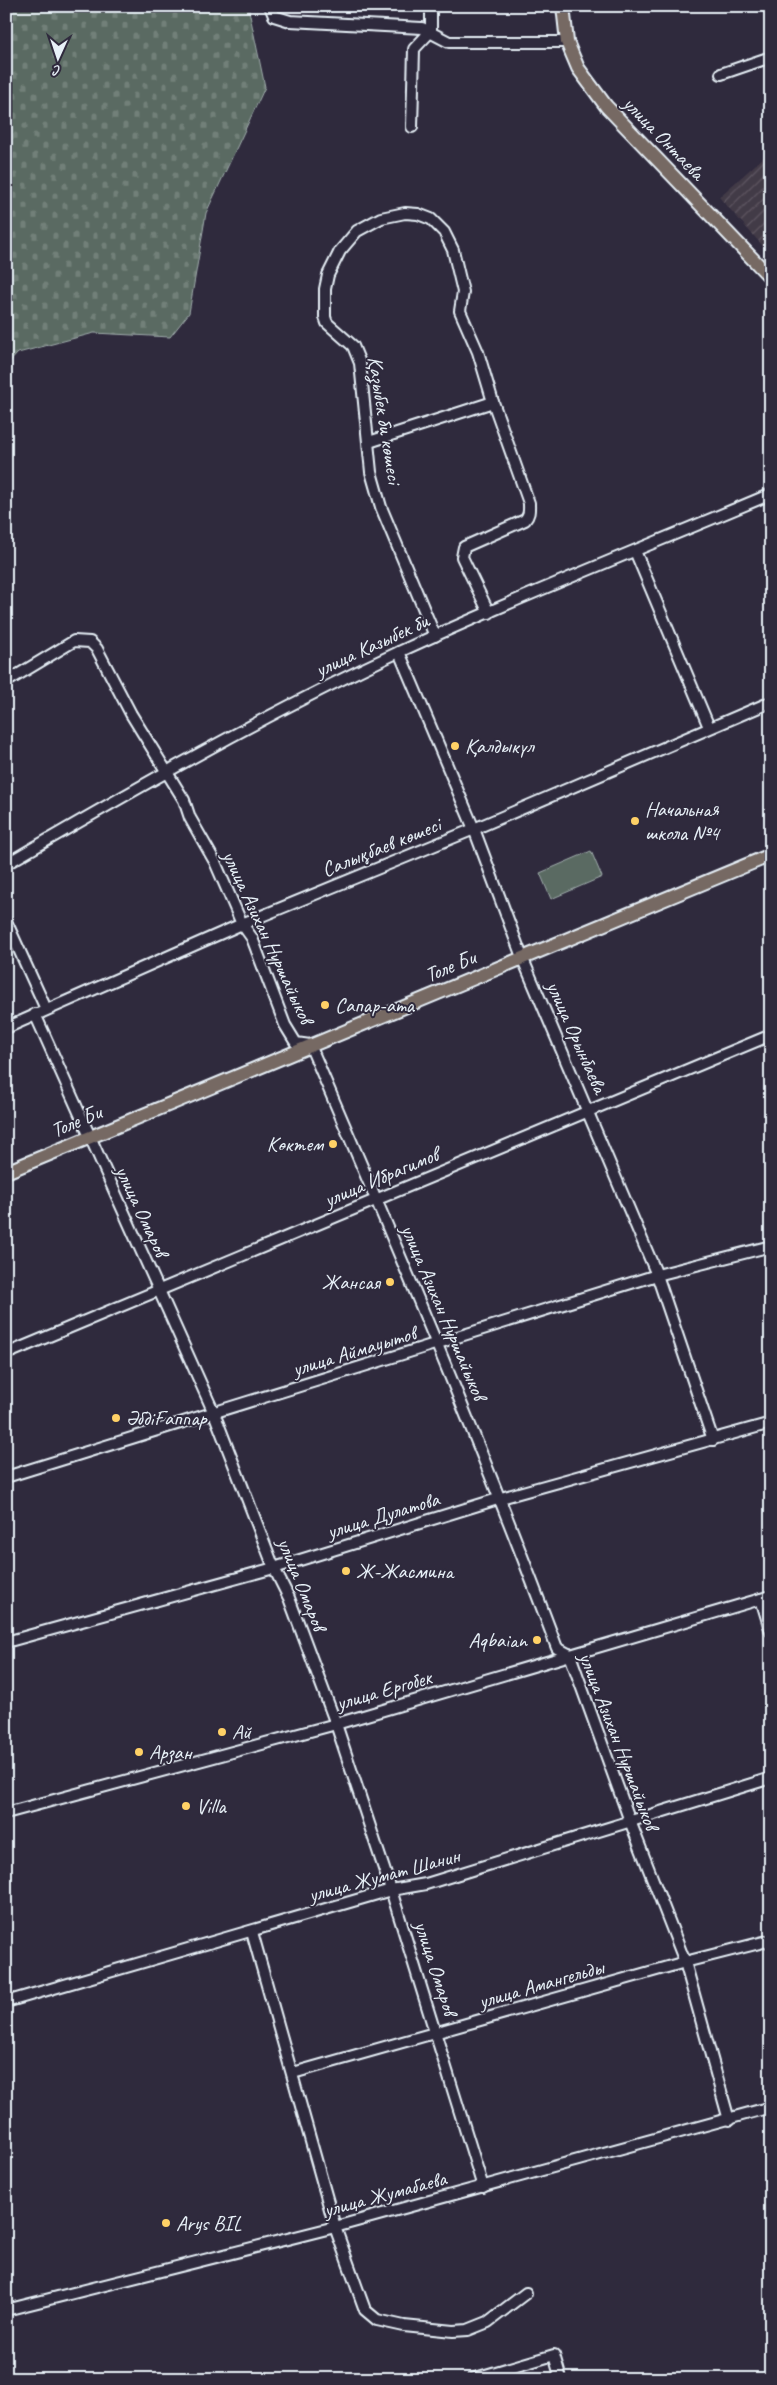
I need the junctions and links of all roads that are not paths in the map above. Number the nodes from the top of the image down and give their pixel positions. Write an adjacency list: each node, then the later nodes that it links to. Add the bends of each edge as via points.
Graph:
1 (270, 6): 4 (street, via 274,16 290,22 406,26)
2 (432, 6): 4 (street)
3 (563, 6): 5 (main road, улица Онтаева)
4 (431, 31): 5 (street, via 449,42); 8 (street, via 414,49)
5 (567, 42): 9 (main road, улица Онтаева, via 578,68 606,106)
6 (771, 57): 7 (street)
7 (721, 74)
8 (412, 127)
9 (771, 278)
10 (493, 402): 11 (street); 11 (street, Қазыбек би көшесі, via 478,352 460,311 463,292 457,262 444,232 431,219 418,214 381,218 357,231 340,251 325,289 327,323 354,346 360,363); 14 (street, Қазыбек би көшесі, via 528,502 529,516 464,547 462,557)
11 (369, 442): 15 (street, Қазыбек би көшесі, via 371,472 381,507)
12 (771, 494): 13 (street, улица Казыбек би)
13 (635, 552): 14 (street, улица Казыбек би); 19 (street)
14 (489, 613): 15 (street, улица Казыбек би)
15 (435, 636): 16 (street, улица Казыбек би)
16 (399, 652): 20 (street, улица Казыбек би); 21 (street, улица Орынбаева)
17 (6, 682): 20 (street, улица Азихан Нуршайыков, via 74,640 90,642 97,649)
18 (771, 702): 19 (street, Салықбаев көшесі)
19 (709, 727): 21 (street, Салықбаев көшесі)
20 (165, 771): 23 (street, улица Казыбек би); 25 (street, улица Азихан Нуршайыков, via 184,800)
21 (474, 829): 25 (street, Салықбаев көшесі); 26 (street, улица Орынбаева)
22 (771, 855): 26 (main road, Толе Би)
23 (6, 864)
24 (6, 922): 27 (street)
25 (242, 924): 27 (street, Салықбаев көшесі); 31 (street, улица Азихан Нуршайыков, via 252,938 285,1025 296,1043)
26 (522, 957): 31 (main road, Толе Би); 32 (street, улица Орынбаева)
27 (46, 1009): 28 (street, Салықбаев көшесі)
28 (35, 1014): 29 (street, Салықбаев көшесі); 33 (street, улица Омаров)
29 (6, 1028)
30 (771, 1035): 32 (street, улица Ибрагимов)
31 (310, 1045): 33 (main road, Толе Би); 35 (street, улица Азихан Нуршайыков)
32 (590, 1112): 35 (street, улица Ибрагимов); 37 (street, улица Орынбаева)
33 (88, 1137): 34 (main road, Толе Би); 38 (street, улица Омаров)
34 (6, 1172)
35 (376, 1199): 38 (street, улица Ибрагимов); 39 (street, улица Азихан Нуршайыков)
36 (771, 1246): 37 (street, улица Аймауытов)
37 (658, 1275): 39 (street, улица Аймауытов); 43 (street, улица Орынбаева)
38 (158, 1291): 40 (street, улица Ибрагимов); 41 (street, улица Омаров)
39 (439, 1345): 41 (street, улица Аймауытов); 45 (street, улица Азихан Нуршайыков)
40 (6, 1354)
41 (214, 1413): 44 (street, улица Аймауытов); 46 (street, улица Омаров)
42 (771, 1424): 43 (street, улица Дулатова)
43 (713, 1440): 45 (street, улица Дулатова)
44 (6, 1477)
45 (501, 1498): 46 (street, улица Дулатова); 50 (street, улица Азихан Нуршайыков, via 557,1648)
46 (274, 1568): 49 (street, улица Дулатова); 51 (street, улица Омаров, via 289,1598)
47 (766, 1597): 48 (street); 50 (street, улица Ергобек)
48 (771, 1632)
49 (6, 1642)
50 (570, 1656): 51 (street, улица Ергобек); 54 (street, улица Азихан Нуршайыков)
51 (336, 1724): 53 (street, улица Ергобек); 55 (street, улица Омаров)
52 (771, 1778): 54 (street, улица Жумат Шанин)
53 (6, 1813)
54 (630, 1822): 55 (street, улица Жумат Шанин, via 426,1884); 58 (street, улица Азихан Нуршайыков)
55 (391, 1890): 56 (street, улица Жумат Шанин); 60 (street, улица Омаров)
56 (252, 1932): 59 (street, улица Жумат Шанин); 61 (street)
57 (771, 1940): 58 (street, улица Амангельды)
58 (685, 1962): 60 (street, улица Амангельды); 63 (street, улица Азихан Нуршайыков)
59 (6, 2002)
60 (437, 2033): 61 (street, улица Амангельды); 64 (street, улица Омаров)
61 (293, 2072): 65 (street)
62 (771, 2107): 63 (street, улица Жумабаева)
63 (729, 2120): 64 (street, улица Жумабаева)
64 (483, 2187): 65 (street, улица Жумабаева)
65 (335, 2227): 66 (street, via 365,2310 377,2320 404,2326 468,2330 488,2322); 67 (street, улица Жумабаева)
66 (526, 2293)
67 (6, 2310)
68 (472, 2379): 69 (street, via 554,2355)
69 (561, 2379)

